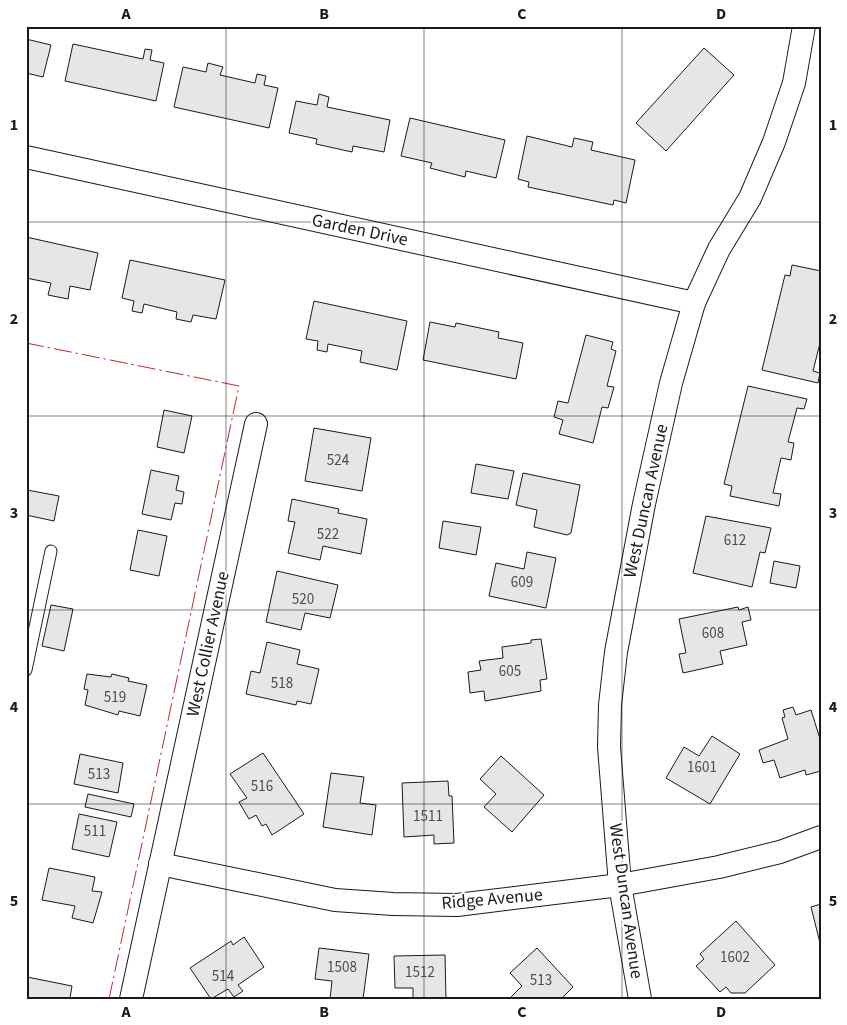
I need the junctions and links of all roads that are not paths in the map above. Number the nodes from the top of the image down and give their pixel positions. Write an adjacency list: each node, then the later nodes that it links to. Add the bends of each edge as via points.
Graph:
1 (804, 26): 3 (street, West Duncan Avenue, via 794,83 774,142 750,198 719,249)
2 (26, 157): 3 (street, Garden Drive)
3 (694, 303): 9 (street, West Duncan Avenue, via 669,392 616,652 609,747)
4 (256, 424): 8 (street, West Collier Avenue)
5 (52, 551): 6 (lane)
6 (26, 670)
7 (821, 837): 9 (street, Ridge Avenue, via 780,852 728,865)
8 (160, 864): 9 (street, Ridge Avenue, via 335,900 393,904 457,904); 10 (street, West Collier Avenue)
9 (620, 885): 11 (street, West Duncan Avenue)
10 (131, 999)
11 (640, 999)

